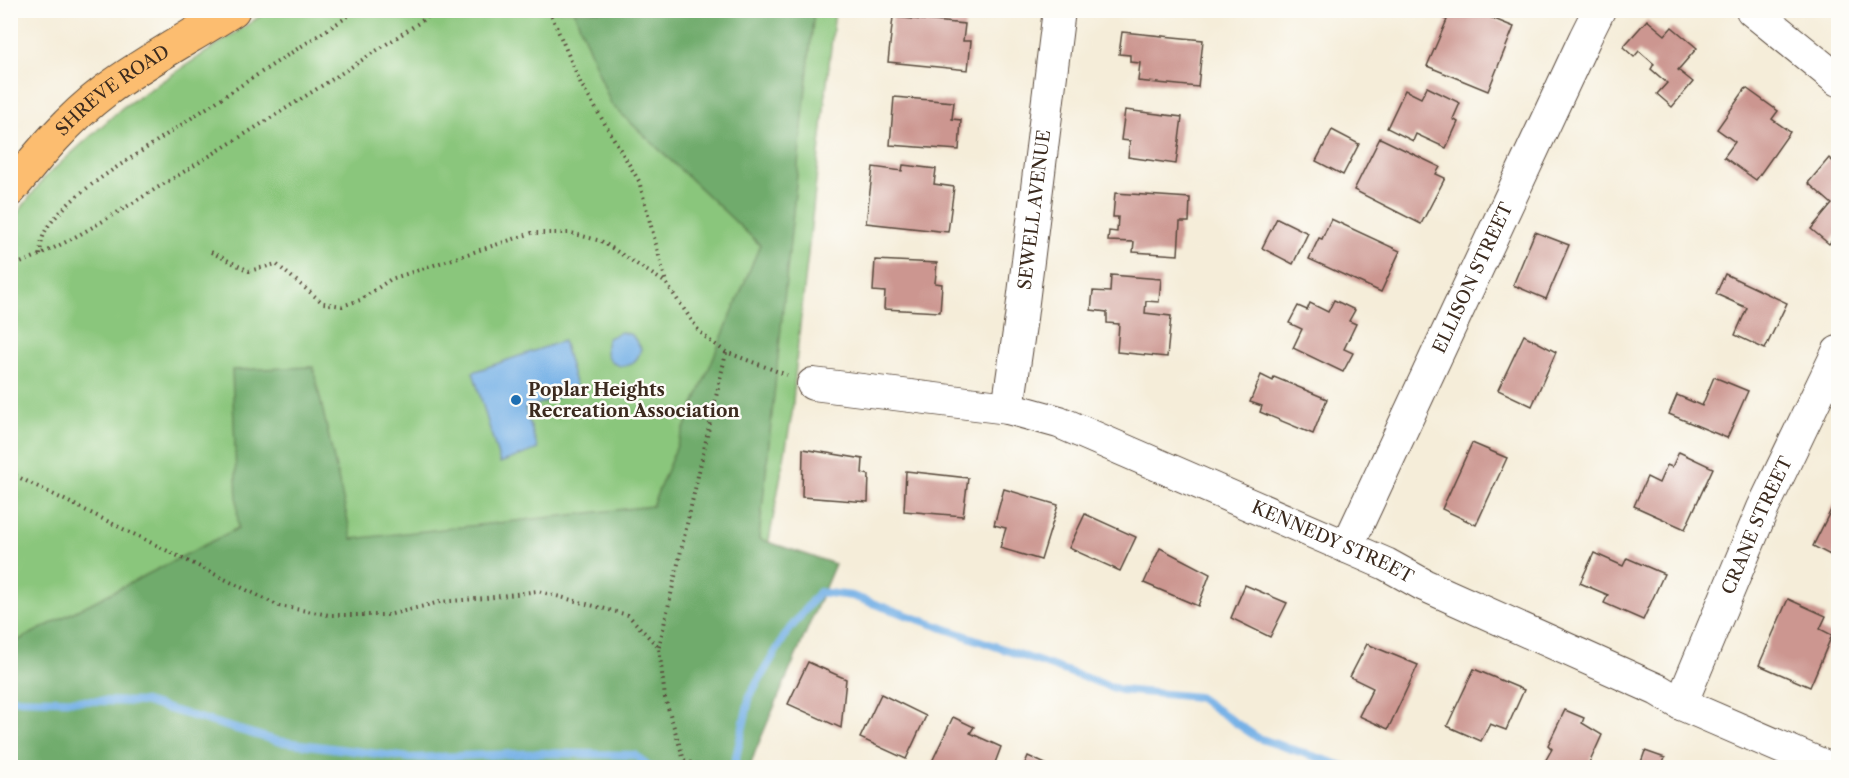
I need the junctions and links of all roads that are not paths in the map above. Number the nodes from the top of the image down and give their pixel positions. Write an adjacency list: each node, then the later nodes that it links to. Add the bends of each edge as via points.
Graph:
1 (233, 10): 6 (main road, SHREVE ROAD, via 105,91 60,131)
2 (1059, 10): 9 (street, SEWELL AVENUE)
3 (1599, 10): 10 (street, ELLISON STREET)
4 (1752, 10): 5 (street)
5 (1839, 80)
6 (10, 190)
7 (1839, 352): 11 (street, CRANE STREET, via 1763,508)
8 (813, 384): 9 (street, KENNEDY STREET)
9 (1008, 408): 10 (street, KENNEDY STREET, via 1059,422)
10 (1347, 547): 11 (street, KENNEDY STREET)
11 (1681, 704): 12 (street, KENNEDY STREET)
12 (1829, 768)

